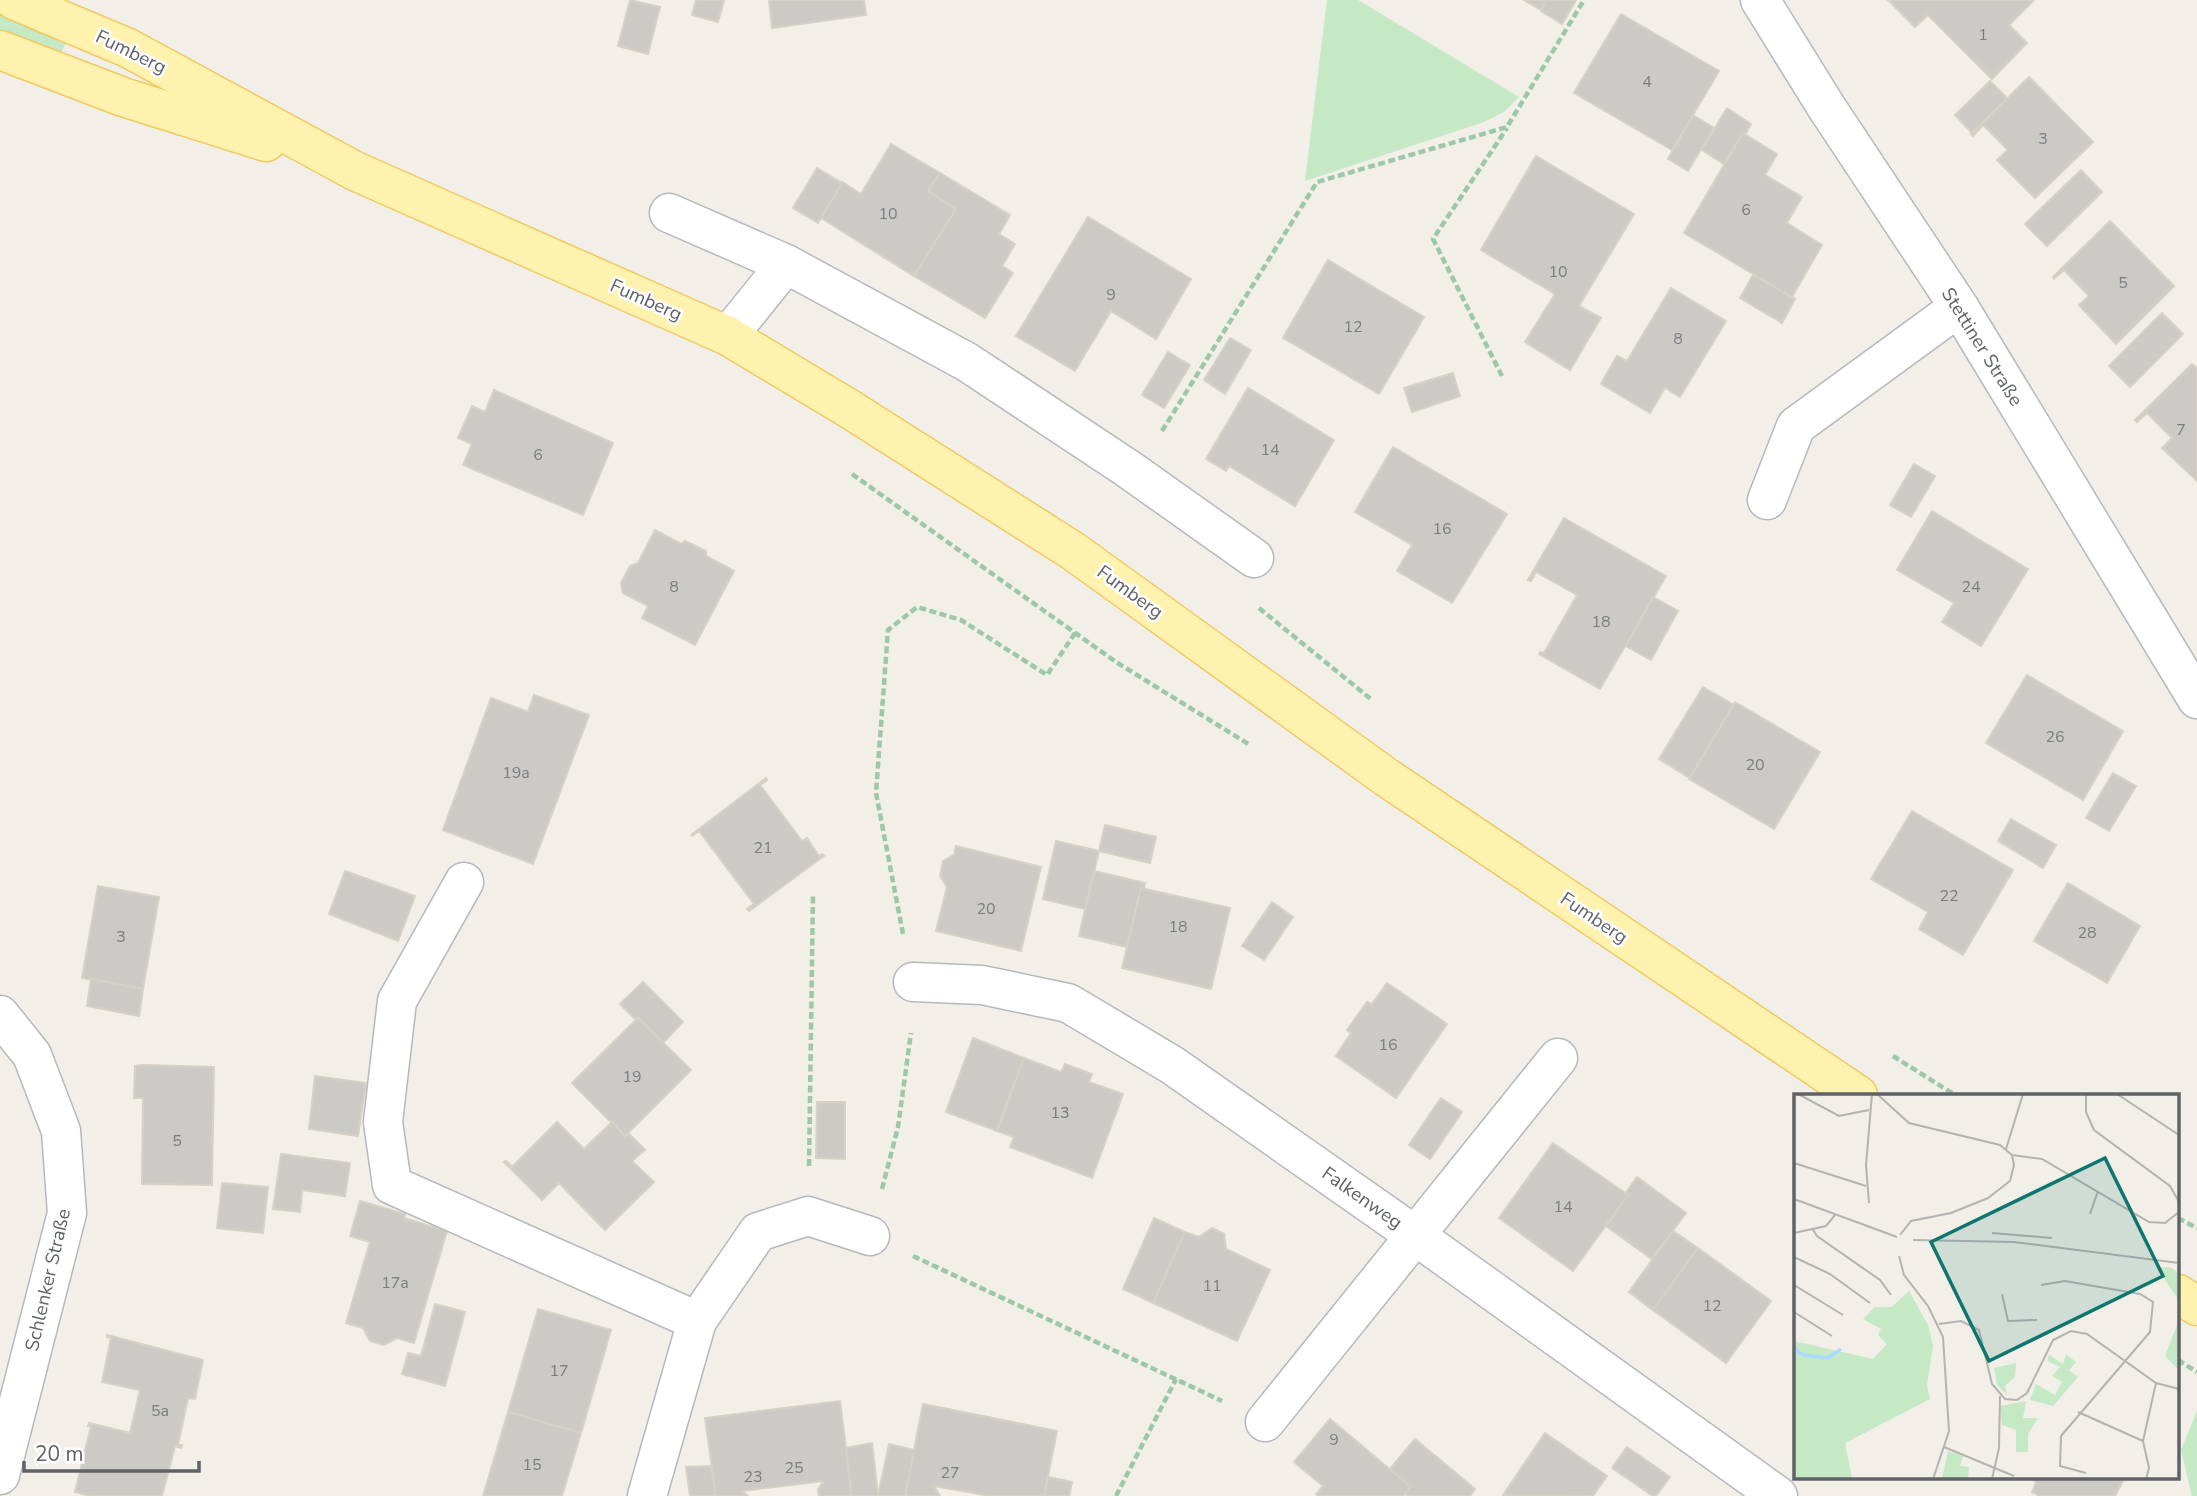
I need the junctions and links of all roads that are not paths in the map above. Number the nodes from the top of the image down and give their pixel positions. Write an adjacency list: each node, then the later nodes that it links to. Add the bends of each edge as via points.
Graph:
1 (15, 0): 4 (main road, Fumberg, via 128,48)
2 (1760, 0): 7 (street, Stettiner Straße)
3 (0, 50): 4 (main road, Fumberg, via 123,97)
4 (355, 171): 8 (main road, Fumberg)
5 (669, 213): 6 (street)
6 (786, 264): 8 (street); 10 (street, via 967,362)
7 (1959, 307): 9 (street, via 1796,426); 11 (street, Stettiner Straße)
8 (728, 337): 16 (main road, Fumberg, via 1073,551 1386,776)
9 (1767, 500)
10 (1254, 558)
11 (2197, 699)
12 (464, 882): 21 (street, via 397,1001 383,1122 393,1185)
13 (913, 982): 18 (street, Falkenweg, via 982,985 1068,1003 1172,1065)
14 (0, 1015): 23 (street, Schlenker Straße, via 32,1055 61,1131 67,1213)
15 (1558, 1058): 18 (street)
16 (1857, 1094)
17 (870, 1236): 21 (street, via 808,1216 758,1232)
18 (1416, 1236): 22 (street); 25 (street, Falkenweg)
19 (2180, 1295): 20 (main road)
20 (2197, 1306)
21 (697, 1321): 24 (street)
22 (1265, 1422)
23 (0, 1475)
24 (647, 1496)
25 (1778, 1496)

